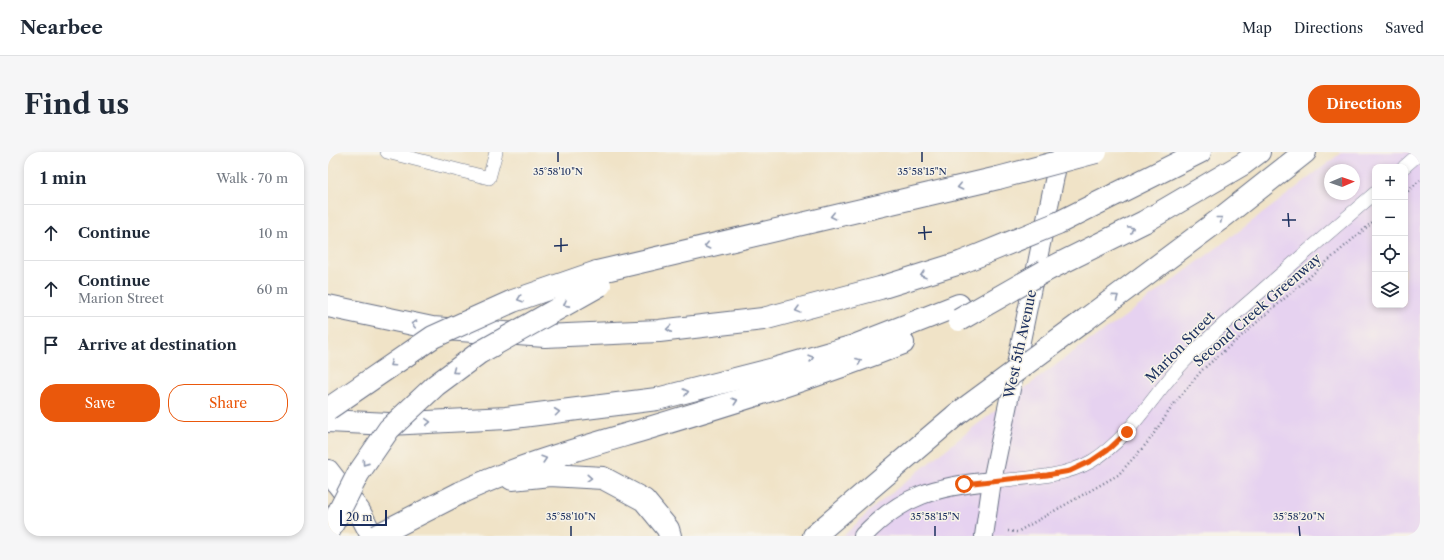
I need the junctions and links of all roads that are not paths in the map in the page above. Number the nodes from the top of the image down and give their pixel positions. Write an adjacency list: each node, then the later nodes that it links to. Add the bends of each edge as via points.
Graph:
1 (387, 152): 2 (street, via 489,178)
2 (496, 152)
3 (1060, 152): 17 (street, West 5th Avenue)
4 (1096, 152): 11 (highway, one-way to 11, bridge, via 998,178 682,252)
5 (1200, 152): 12 (highway, one-way to 12, bridge, via 1058,223 960,263 880,288 763,319 659,331 545,336 432,328)
6 (1259, 152): 13 (highway, one-way to 6, bridge, via 1144,222)
7 (1305, 152): 24 (highway, one-way to 7, bridge, via 956,415 1219,220)
8 (1420, 154): 9 (street)
9 (1408, 164)
10 (1372, 195): 17 (street, Marion Street, via 1213,333 1162,386 1127,432 1110,448 1070,471)
11 (598, 278): 14 (highway, one-way to 14, bridge, via 513,301 433,338); 20 (highway, one-way to 20, bridge, via 479,353 436,385 389,429 358,474)
12 (328, 306)
13 (959, 313): 15 (highway, one-way to 13, via 389,424 506,418 657,399 774,369); 18 (highway, one-way to 13, via 529,464 849,364)
14 (328, 409)
15 (328, 421)
16 (328, 471): 19 (highway)
17 (992, 482): 25 (street, via 964,484 914,496); 26 (street, West 5th Avenue)
18 (481, 483): 22 (highway, bridge); 23 (highway, one-way to 23, via 550,475 603,478 644,500 668,529)
19 (359, 512): 21 (highway); 22 (highway)
20 (328, 533)
21 (372, 536)
22 (377, 536)
23 (670, 536)
24 (814, 536)
25 (863, 536)
26 (984, 536)

